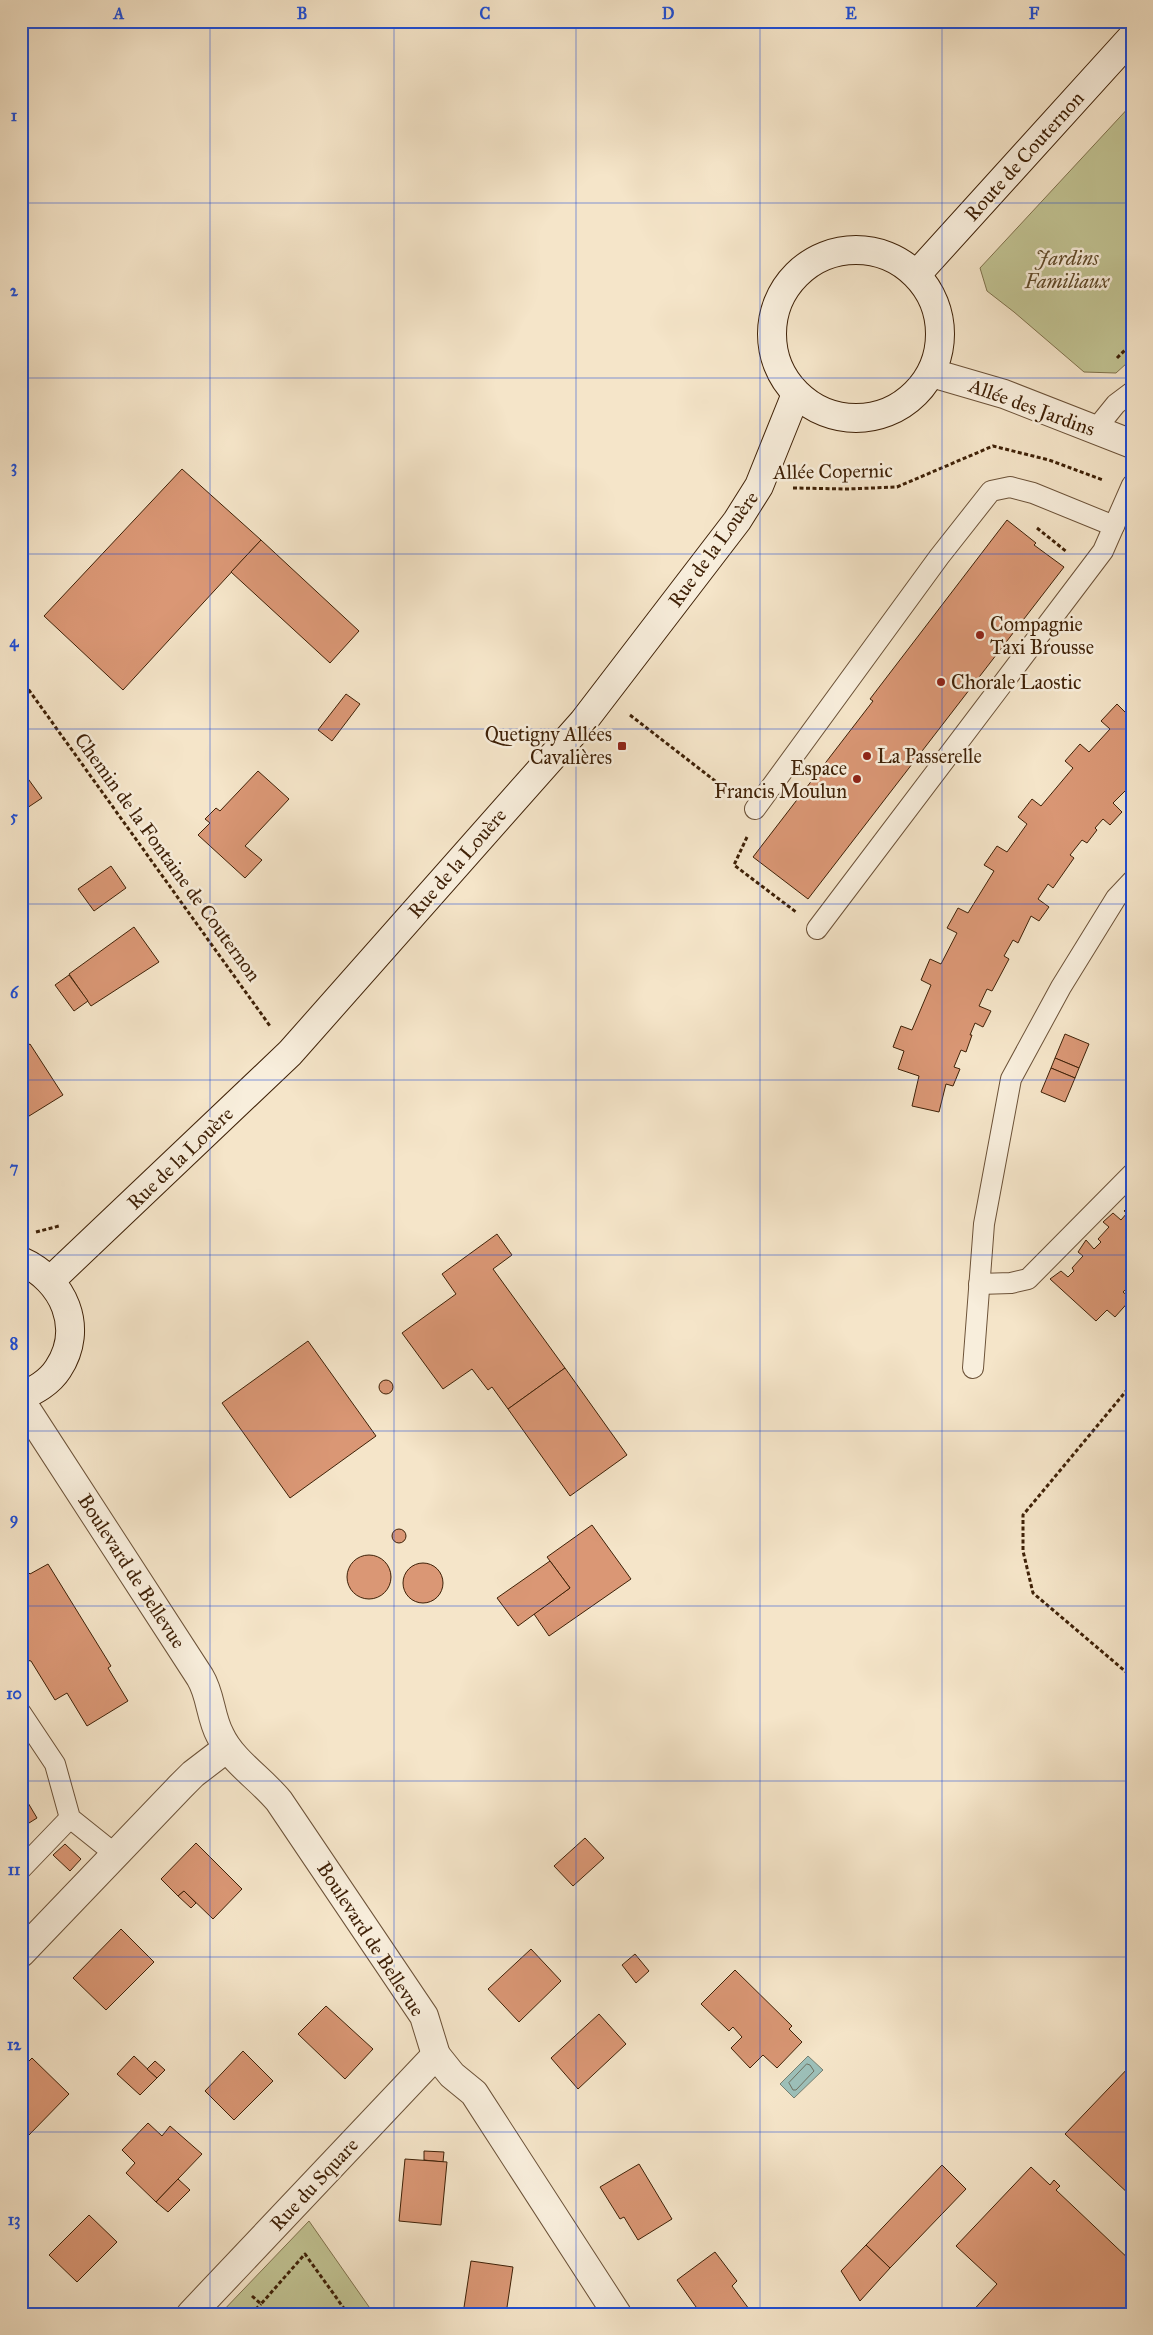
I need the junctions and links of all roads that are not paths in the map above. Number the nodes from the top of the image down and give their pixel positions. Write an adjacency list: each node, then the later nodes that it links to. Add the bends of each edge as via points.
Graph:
1 (1132, 37): 2 (main road, Route de Couternon)
2 (916, 274): 3 (main road, via 932,296 940,321 940,348); 5 (main road, via 892,257 864,250 834,252 807,265 786,286 774,312 772,342 779,370)
3 (932, 373): 5 (main road, via 912,398 885,414 854,419 822,412); 6 (main road, Allée des Jardins, via 1004,394)
4 (1132, 392): 6 (lane, via 1116,404)
5 (796, 394): 15 (main road, Rue de la Louère, via 759,486 737,521 583,722 290,1053)
6 (1095, 430): 7 (main road, Allée des Jardins)
7 (1132, 444)
8 (1131, 488): 9 (lane)
9 (1114, 526): 10 (lane, via 1034,493 1010,487 991,491); 12 (lane, via 1103,552)
10 (755, 809)
11 (1132, 881): 16 (lane, via 1116,898 1061,987 1011,1079 984,1224)
12 (816, 929)
13 (1132, 1174): 16 (lane, via 1028,1279)
14 (21, 1261): 15 (main road)
15 (51, 1280): 18 (main road, via 64,1300 70,1324 68,1348 58,1370 41,1387)
16 (979, 1284): 17 (lane)
17 (973, 1368)
18 (21, 1397)
19 (21, 1401): 21 (main road, Boulevard de Bellevue, via 200,1677 215,1724)
20 (21, 1713): 22 (lane, via 55,1764)
21 (228, 1748): 23 (main road, via 193,1774); 26 (main road, Boulevard de Bellevue, via 279,1800 419,2008)
22 (70, 1818): 23 (lane); 24 (lane)
23 (115, 1854): 25 (main road)
24 (21, 1869)
25 (21, 1954)
26 (436, 2055): 27 (main road, Rue du Square); 28 (main road, Boulevard de Bellevue, via 452,2075 474,2093)
27 (191, 2314)
28 (617, 2314)

